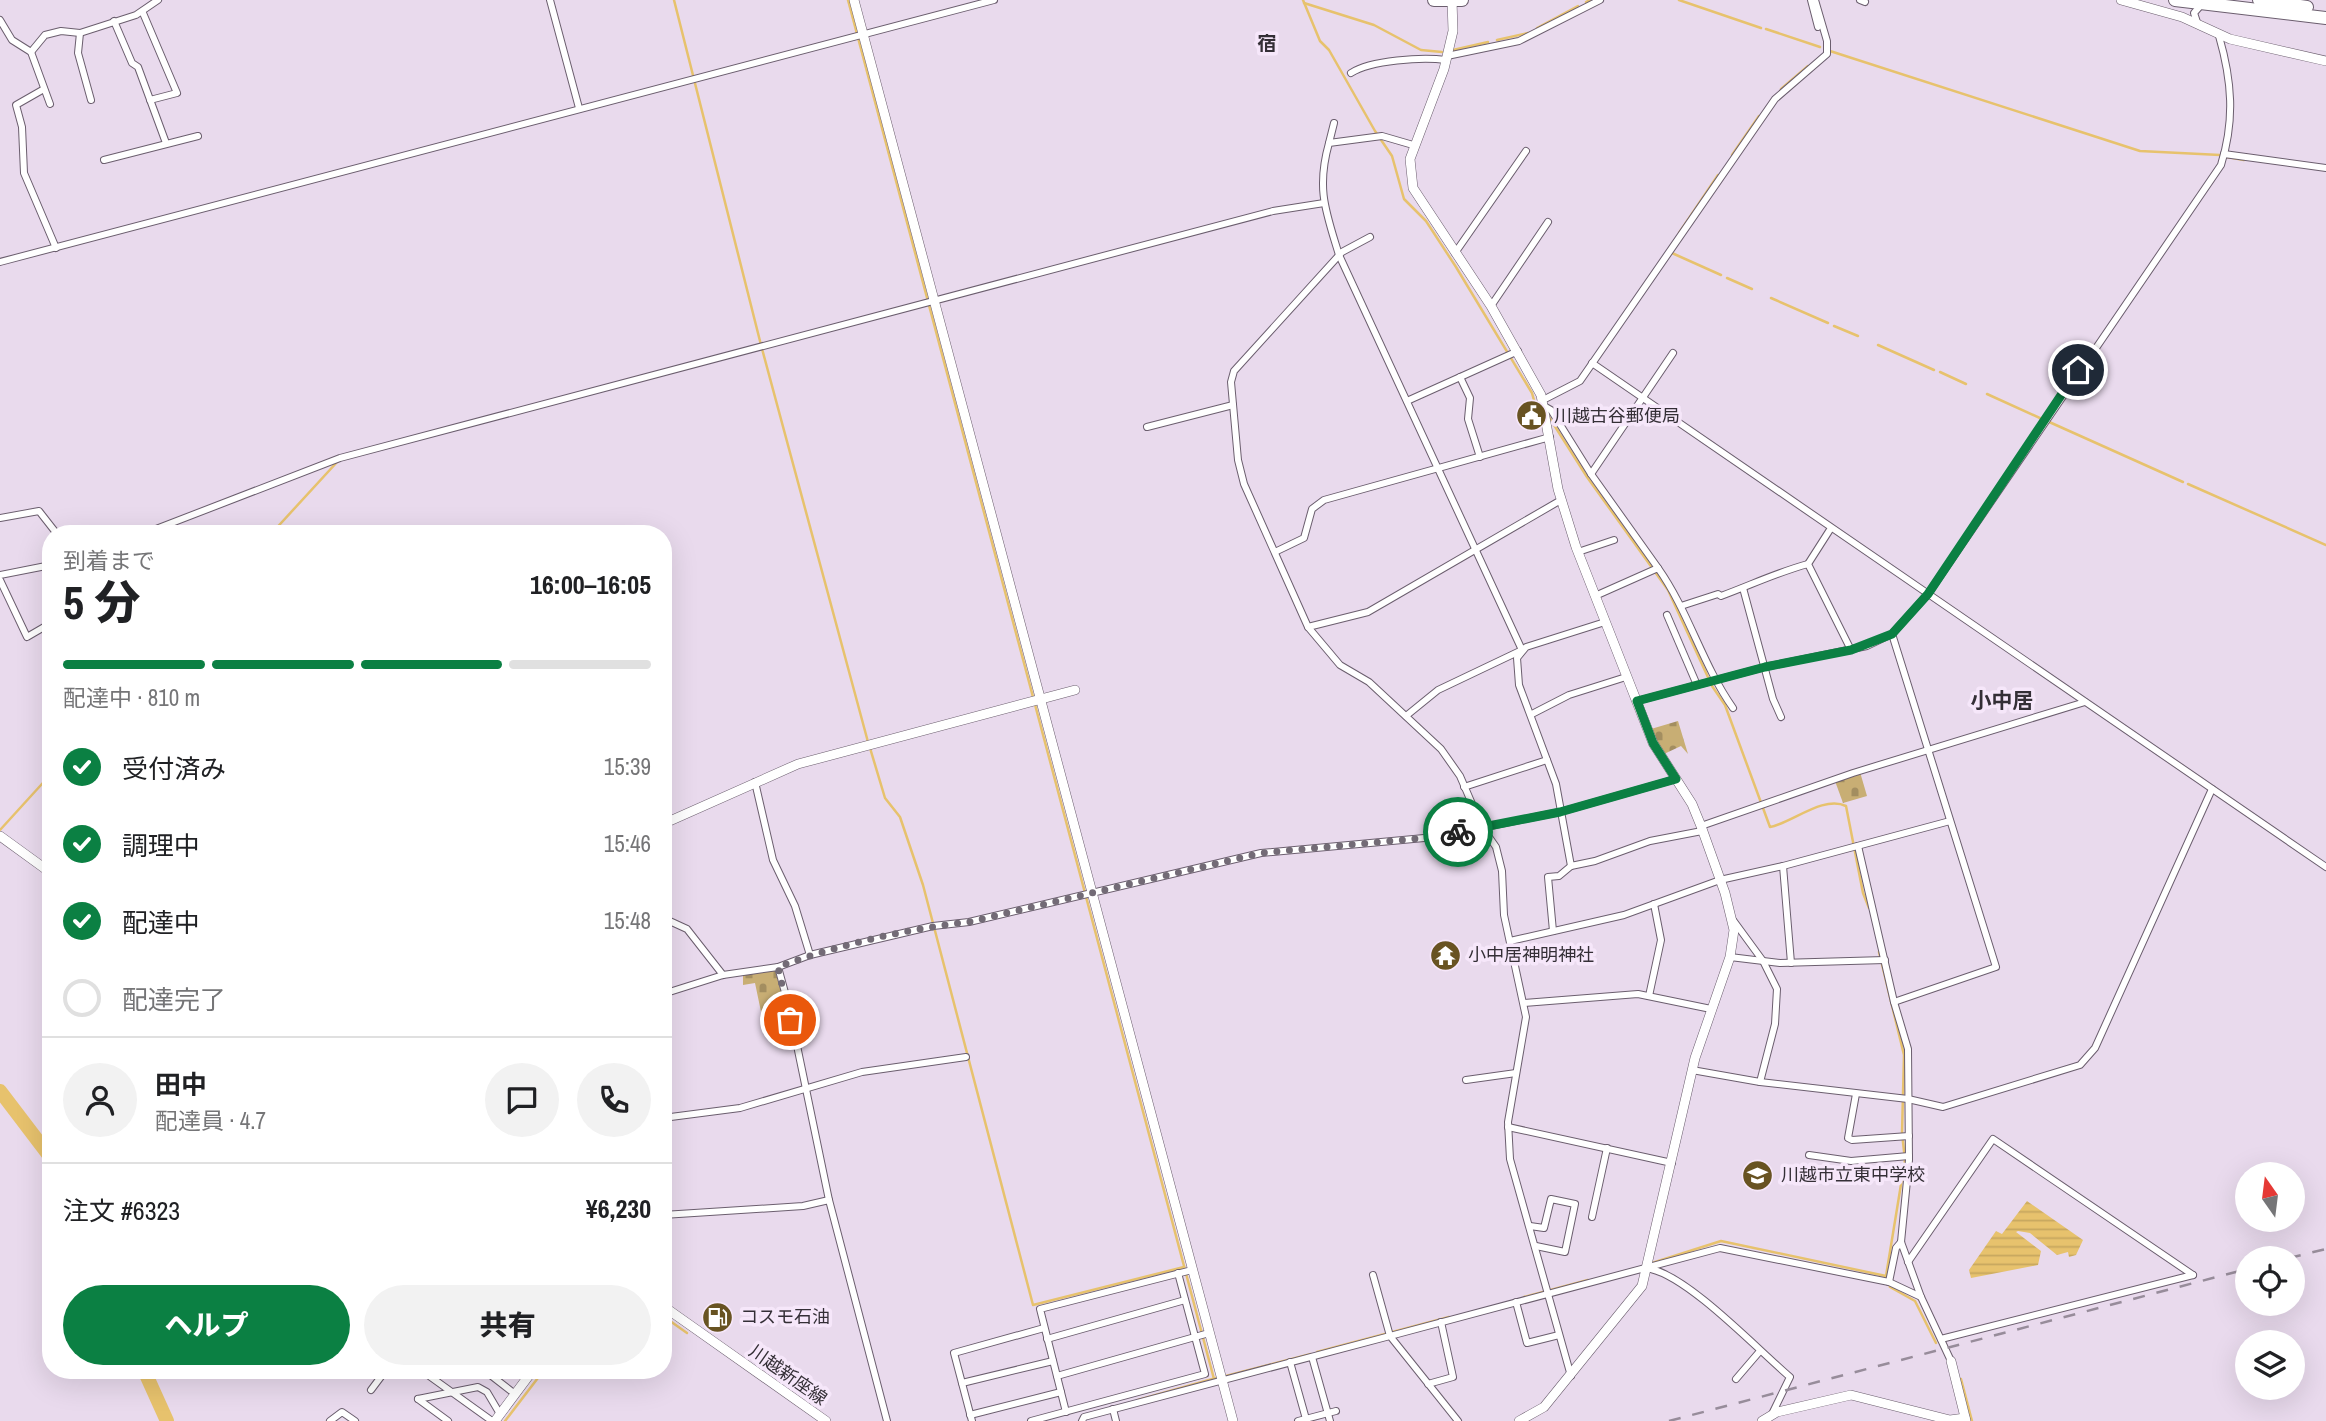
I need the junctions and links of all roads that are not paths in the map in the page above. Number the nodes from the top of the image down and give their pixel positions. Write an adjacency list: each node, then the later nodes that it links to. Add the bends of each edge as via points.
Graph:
1 (158, 0): 16 (street)
2 (550, 0): 32 (street)
3 (853, 0): 22 (street)
4 (994, 0): 13 (street)
5 (1434, 0): 6 (highway)
6 (1452, 0): 7 (highway); 25 (street, via 1453,32)
7 (1462, 0)
8 (1600, 0): 25 (street, via 1531,36)
9 (1813, 0): 53 (street, via 1827,54 1775,99)
10 (2121, 0): 20 (street)
11 (2175, 0): 14 (highway)
12 (2259, 0): 15 (highway)
13 (972, 3): 22 (street)
14 (2203, 4): 17 (highway); 20 (street, via 2194,13)
15 (2326, 10)
16 (143, 13): 19 (street); 30 (street, via 177,93)
17 (2326, 18)
18 (0, 20): 24 (street, via 12,40)
19 (114, 21): 21 (street); 30 (street)
20 (2200, 27): 23 (street)
21 (80, 33): 24 (street, via 45,35); 29 (street, via 78,53)
22 (863, 36): 32 (street); 49 (street)
23 (2220, 36): 26 (street); 39 (street, via 2229,80 2231,134)
24 (31, 52): 28 (street)
25 (1447, 58): 27 (street, via 1385,62 1361,66); 37 (street)
26 (2326, 61)
27 (1351, 73)
28 (44, 89): 31 (street); 45 (street, via 16,105 24,173)
29 (91, 100)
30 (150, 100): 35 (street)
31 (50, 104)
32 (579, 108): 45 (street)
33 (1334, 123): 36 (street)
34 (198, 136): 35 (street)
35 (166, 143): 40 (street)
36 (1329, 143): 37 (street, via 1382,136); 42 (street, via 1321,170)
37 (1413, 145): 46 (street, via 1413,188)
38 (1526, 151): 46 (street)
39 (2224, 154): 41 (street); 78 (street, via 2221,165)
40 (104, 160)
41 (2326, 169)
42 (1324, 203): 47 (street); 49 (street, via 1260,215)
43 (1548, 222): 50 (street)
44 (1370, 237): 47 (street)
45 (56, 248): 48 (street)
46 (1455, 253): 50 (street)
47 (1339, 255): 56 (street); 58 (street, via 1238,365 1231,382)
48 (0, 262)
49 (936, 302): 67 (street, via 340,458); 93 (street)
50 (1491, 306): 51 (street)
51 (1518, 351): 54 (street); 57 (street)
52 (1673, 354): 55 (street)
53 (1592, 363): 55 (street); 57 (street, via 1576,386)
54 (1460, 377): 56 (street); 61 (street, via 1470,398 1468,419)
55 (1641, 398): 63 (street); 68 (street)
56 (1407, 401): 62 (street)
57 (1544, 403): 60 (street); 63 (street)
58 (1233, 404): 59 (street); 71 (street, via 1244,484)
59 (1147, 427)
60 (1549, 437): 61 (street); 64 (street)
61 (1480, 457): 62 (street)
62 (1438, 469): 70 (street); 71 (street, via 1319,502 1312,509 1304,538)
63 (1591, 474): 75 (street)
64 (1561, 500): 70 (street); 72 (street)
65 (0, 518): 66 (street, via 39,511)
66 (50, 525)
67 (166, 525)
68 (1831, 528): 73 (street); 78 (street)
69 (1614, 540): 72 (street)
70 (1475, 548): 83 (street, via 1368,612); 86 (street)
71 (1277, 551): 83 (street)
72 (1578, 552): 79 (street)
73 (1808, 564): 77 (street, via 1773,573); 87 (street)
74 (42, 567): 76 (street)
75 (1658, 568): 79 (street); 80 (street)
76 (0, 577): 84 (street, via 27,637)
77 (1743, 588): 80 (street); 88 (street)
78 (1928, 594): 85 (street); 95 (street)
79 (1595, 596): 82 (street)
80 (1682, 606): 90 (street)
81 (1667, 615): 91 (street)
82 (1605, 622): 86 (street); 89 (street)
83 (1308, 627): 98 (street, via 1339,665 1369,682)
84 (42, 628)
85 (1892, 634): 87 (street); 100 (street)
86 (1522, 650): 97 (street, via 1516,667); 98 (street, via 1438,690)
87 (1851, 650): 88 (street)
88 (1765, 667): 90 (street); 99 (street)
89 (1626, 677): 94 (street); 97 (street, via 1569,695)
90 (1714, 681): 91 (street); 96 (street)
91 (1697, 685): 94 (street)
92 (1075, 690): 93 (street)
93 (1040, 698): 103 (street, via 815,758); 118 (street)
94 (1637, 701): 102 (street, via 1653,743)
95 (2085, 702): 100 (street); 105 (street)
96 (1733, 708)
97 (1532, 714): 101 (street)
98 (1406, 716): 104 (street, via 1441,749)
99 (1781, 717)
100 (1928, 751): 108 (street); 110 (street)
101 (1547, 760): 104 (street); 106 (street)
102 (1676, 779): 106 (street); 110 (street)
103 (755, 782): 107 (street); 124 (street, via 773,860 795,906)
104 (1464, 787): 109 (street)
105 (2212, 789): 116 (street); 143 (street, via 2088,1058 2074,1067 1959,1105 1943,1107)
106 (1560, 812): 109 (street); 114 (street)
107 (672, 820)
108 (1950, 821): 112 (street); 133 (street, via 1996,967)
109 (1482, 827): 118 (street, via 1434,837 1261,853); 123 (street, via 1499,857)
110 (1702, 828): 114 (street); 117 (street)
111 (0, 836): 113 (street)
112 (1858, 846): 115 (street); 126 (street)
113 (42, 866)
114 (1571, 866): 122 (street, via 1559,876 1548,877)
115 (1783, 866): 117 (street); 128 (street)
116 (2326, 867)
117 (1720, 880): 119 (street); 120 (street)
118 (1092, 893): 124 (street); 159 (street)
119 (1654, 904): 122 (street); 132 (street, via 1661,940)
120 (1733, 920): 125 (street); 127 (street)
121 (672, 922): 130 (street, via 687,929)
122 (1553, 931): 123 (street)
123 (1510, 941): 134 (street)
124 (810, 955): 129 (street)
125 (1730, 957): 127 (street); 135 (street)
126 (1885, 960): 128 (street); 133 (street)
127 (1763, 961): 128 (street); 140 (street, via 1777,989 1778,1003)
128 (1791, 963)
129 (778, 967): 130 (street); 141 (street)
130 (723, 975): 131 (street)
131 (672, 991)
132 (1649, 996): 134 (street); 135 (street)
133 (1894, 1002): 143 (street, via 1908,1049)
134 (1524, 1003): 138 (street, via 1526,1017)
135 (1711, 1009): 137 (street)
136 (966, 1057): 141 (street, via 862,1072)
137 (1692, 1070): 140 (street); 150 (street)
138 (1516, 1073): 139 (street); 145 (street)
139 (1466, 1080)
140 (1760, 1082): 142 (street)
141 (805, 1091): 144 (street, via 740,1108); 151 (street)
142 (1856, 1094): 143 (street); 146 (street, via 1848,1138)
143 (1908, 1099): 146 (street)
144 (672, 1117)
145 (1508, 1126): 147 (street); 154 (street, via 1510,1159)
146 (1909, 1136): 149 (street)
147 (1607, 1148): 150 (street); 153 (street)
148 (1809, 1155): 149 (street, via 1851,1160)
149 (1909, 1156): 155 (street)
150 (1672, 1163): 158 (street)
151 (829, 1200): 152 (street, via 803,1206); 209 (street)
152 (672, 1214)
153 (1592, 1216)
154 (1530, 1226): 156 (street); 156 (street, via 1544,1228 1551,1199 1575,1204 1565,1252)
155 (1901, 1242): 157 (street); 162 (street)
156 (1536, 1246): 163 (street)
157 (1908, 1262): 164 (street); 175 (street, via 1993,1139 2193,1275)
158 (1648, 1268): 162 (street, via 1720,1248); 163 (street); 176 (street, via 1664,1272 1697,1295); 182 (street, via 1642,1286)
159 (1192, 1269): 160 (street); 170 (street)
160 (1178, 1273): 165 (street); 169 (street, via 1040,1309)
161 (1373, 1275): 172 (street)
162 (1889, 1282): 164 (street)
163 (1548, 1292): 166 (street); 171 (street)
164 (1922, 1297): 175 (street)
165 (1185, 1300): 173 (street); 174 (street)
166 (1516, 1302): 168 (street); 171 (street, via 1527,1343)
167 (672, 1312): 208 (street, 川越新座線)
168 (1441, 1322): 172 (street); 190 (street, via 1453,1377)
169 (1044, 1328): 174 (street); 189 (street, via 954,1353)
170 (1209, 1334): 173 (street); 188 (street)
171 (1559, 1335): 182 (street)
172 (1390, 1336): 177 (street); 190 (street)
173 (1195, 1337): 181 (street); 197 (street, via 1205,1374)
174 (1047, 1339): 178 (street)
175 (1941, 1339): 179 (street)
176 (1760, 1351): 187 (street); 199 (street, via 1790,1377)
177 (1312, 1357): 180 (street); 198 (street)
178 (1053, 1361): 181 (street); 189 (street)
179 (1951, 1361): 204 (street)
180 (1290, 1362): 188 (street); 203 (street)
181 (1056, 1376): 193 (street)
182 (1571, 1377): 201 (street)
183 (379, 1379): 191 (street)
184 (434, 1379): 192 (street)
185 (496, 1379): 194 (street)
186 (526, 1379): 194 (street)
187 (1736, 1379)
188 (1222, 1380): 195 (street); 213 (street)
189 (962, 1383): 200 (street)
190 (1428, 1384): 216 (street)
191 (371, 1390)
192 (449, 1390): 202 (street); 202 (street, via 478,1387 486,1392); 207 (street, via 418,1399)
193 (1061, 1392): 197 (street); 200 (street)
194 (515, 1394): 202 (street)
195 (1112, 1409): 211 (street); 212 (street)
196 (1336, 1410): 198 (street)
197 (1066, 1412): 210 (street)
198 (1328, 1413): 203 (street); 215 (street)
199 (1772, 1414): 204 (street, via 1851,1395 1950,1420); 218 (street)
200 (971, 1418)
201 (1534, 1418): 217 (street)
202 (496, 1419)
203 (1306, 1419): 214 (street)
204 (1966, 1419)
205 (330, 1421): 206 (street, via 342,1412)
206 (355, 1421)
207 (448, 1421)
208 (826, 1421)
209 (887, 1421)
210 (1031, 1421)
211 (1082, 1421)
212 (1116, 1421)
213 (1233, 1421)
214 (1297, 1421)
215 (1330, 1421)
216 (1458, 1421)
217 (1519, 1421)
218 (1762, 1421)

